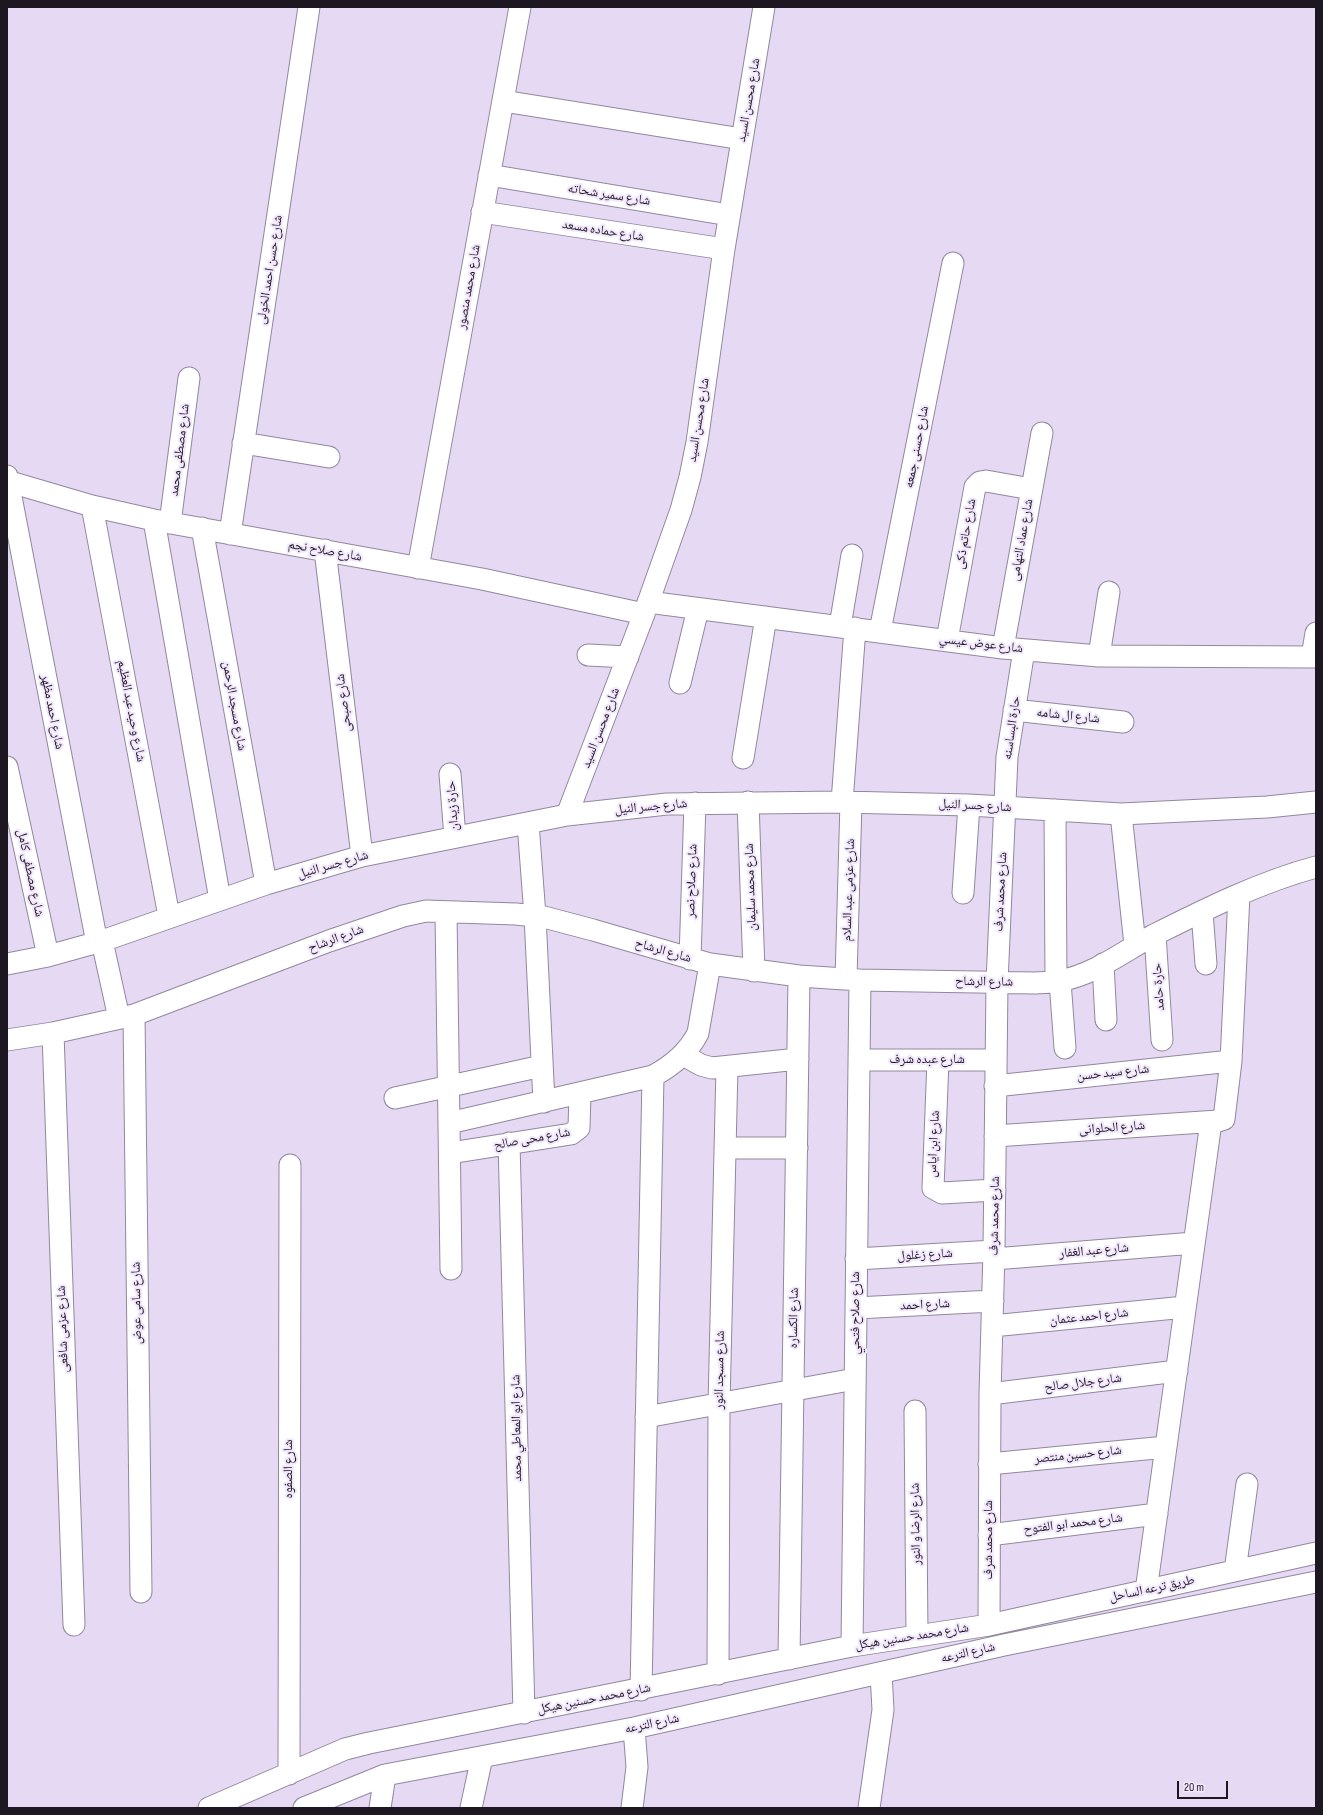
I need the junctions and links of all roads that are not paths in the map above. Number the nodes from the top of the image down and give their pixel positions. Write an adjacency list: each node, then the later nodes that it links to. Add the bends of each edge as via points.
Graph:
1 (309, 7): 13 (street, شارع حسن احمد الخولى)
2 (520, 7): 4 (street, شارع محمد منصور)
3 (764, 7): 5 (street, شارع محسن السيد)
4 (503, 101): 5 (street); 6 (street, شارع محمد منصور)
5 (742, 139): 8 (street, شارع محسن السيد)
6 (489, 175): 7 (street, شارع محمد منصور); 8 (street, شارع سمير شحاته)
7 (482, 212): 9 (street, شارع حماده مسعد); 23 (street, شارع محمد منصور)
8 (729, 215): 9 (street, شارع محسن السيد)
9 (724, 249): 25 (street, شارع محسن السيد, via 690,476 681,510)
10 (953, 263): 29 (street, شارع حسنى جمعه)
11 (189, 378): 18 (street, شارع مصطفى محمد)
12 (1042, 433): 16 (street, شارع عماد التهامى)
13 (243, 443): 14 (street); 20 (street, شارع حسن احمد الخولى)
14 (329, 457)
15 (7, 480): 17 (street, شارع صلاح نجم); 66 (street, شارع احمد مظهر)
16 (1031, 489): 31 (street, شارع حاتم ذكى, via 986,481 975,487); 32 (street, شارع عماد التهامى)
17 (92, 506): 18 (street, شارع صلاح نجم); 63 (street, شارع وحيد عبد العظيم)
18 (162, 521): 19 (street, شارع صلاح نجم); 60 (street, شارع مصطفى محمد)
19 (202, 528): 20 (street, شارع صلاح نجم); 57 (street, شارع مسجد الرحمن)
20 (230, 534): 21 (street, شارع صلاح نجم)
21 (325, 550): 23 (street, شارع صلاح نجم); 55 (street, شارع صبحى)
22 (852, 555): 28 (street, شارع عزمى عبد السلام)
23 (418, 568): 25 (street, شارع صلاح نجم)
24 (1109, 592): 35 (street)
25 (646, 608): 26 (street, شارع عوض عيسي); 36 (street, شارع محسن السيد)
26 (698, 609): 27 (street, شارع عوض عيسي); 38 (street)
27 (766, 617): 28 (street, شارع عوض عيسي); 41 (street)
28 (848, 627): 29 (street, شارع عوض عيسي); 45 (street, شارع عزمى عبد السلام)
29 (880, 631): 31 (street, شارع عوض عيسي)
30 (1316, 633): 37 (street)
31 (947, 640): 32 (street, شارع عوض عيسي)
32 (1003, 648): 33 (street, شارع عوض عيسي)
33 (1024, 650): 35 (street, شارع عوض عيسي); 39 (street, حارة البساسنه)
34 (588, 655): 36 (street)
35 (1099, 656): 37 (street, شارع عوض عيسي)
36 (628, 657): 52 (street, شارع محسن السيد)
37 (1314, 657)
38 (680, 683)
39 (1014, 710): 40 (street, شارع ال شامه); 49 (street, حارة البساسنه, via 1007,757)
40 (1123, 722)
41 (743, 758)
42 (7, 767): 68 (street, شارع مصطفى كامل)
43 (450, 774): 54 (street, حارة زيدان)
44 (748, 802): 45 (street, شارع جسر النيل); 47 (street, شارع جسر النيل); 74 (street, شارع محمد سليمان)
45 (847, 802): 48 (street, شارع جسر النيل); 76 (street, شارع عزمى عبد السلام)
46 (1316, 802): 51 (street, شارع جسر النيل)
47 (695, 803): 52 (street, شارع جسر النيل); 69 (street, شارع صلاح نصر)
48 (969, 805): 49 (street, شارع جسر النيل); 58 (street)
49 (1005, 807): 50 (street, شارع جسر النيل); 78 (street, شارع محمد شرف)
50 (1055, 810): 51 (street, شارع جسر النيل); 77 (street)
51 (1121, 814): 67 (street)
52 (567, 816): 53 (street, شارع جسر النيل)
53 (528, 823): 54 (street, شارع جسر النيل); 64 (street)
54 (455, 837): 55 (street, شارع جسر النيل)
55 (362, 856): 57 (street, شارع جسر النيل)
56 (1316, 867): 59 (street, شارع الرشاح)
57 (266, 884): 60 (street, شارع جسر النيل)
58 (963, 893)
59 (1239, 895): 62 (street, شارع الرشاح); 90 (street)
60 (220, 900): 63 (street, شارع جسر النيل)
61 (446, 912): 64 (street, شارع الرشاح); 79 (street, شارع الرشاح, via 426,911 403,916); 94 (street)
62 (1202, 912): 65 (street, شارع الرشاح); 73 (street)
63 (169, 916): 66 (street, شارع جسر النيل)
64 (535, 916): 69 (street, شارع الرشاح, via 594,930); 91 (street)
65 (1155, 935): 67 (street, شارع الرشاح); 83 (street, حارة حامد)
66 (99, 942): 68 (street, شارع جسر النيل); 79 (street, شارع احمد مظهر)
67 (1135, 945): 72 (street, شارع الرشاح)
68 (48, 956): 70 (street, شارع جسر النيل)
69 (690, 959): 71 (street, شارع الرشاح)
70 (7, 964)
71 (710, 964): 74 (street, شارع الرشاح); 85 (street, via 698,1033)
72 (1103, 964): 77 (street, شارع الرشاح); 80 (street)
73 (1206, 964)
74 (754, 971): 75 (street, شارع الرشاح)
75 (799, 976): 76 (street, شارع الرشاح); 86 (street, شارع الكساره)
76 (853, 979): 78 (street, شارع الرشاح); 87 (street, شارع صلاح فتحي)
77 (1058, 981): 78 (street, شارع الرشاح); 84 (street)
78 (997, 982): 89 (street, شارع محمد شرف)
79 (126, 1016): 81 (street, شارع الرشاح); 132 (street, شارع سامى عوض)
80 (1106, 1020)
81 (53, 1033): 82 (street, شارع الرشاح); 133 (street, شارع عزمى شافعى)
82 (7, 1040)
83 (1162, 1040)
84 (1065, 1048)
85 (683, 1055): 92 (street, via 706,1067); 93 (street, via 667,1069)
86 (798, 1059): 92 (street); 104 (street, شارع الكساره)
87 (859, 1060): 88 (street, شارع عبده شرف); 110 (street, شارع صلاح فتحي)
88 (938, 1060): 89 (street, شارع عبده شرف); 107 (street, شارع ابن اياس, via 933,1188 942,1193)
89 (995, 1060): 95 (street, شارع محمد شرف)
90 (1231, 1061): 95 (street, شارع سيد حسن); 99 (street)
91 (542, 1066): 94 (street); 98 (street)
92 (727, 1066): 103 (street, شارع مسجد النور)
93 (653, 1076): 96 (street); 122 (street)
94 (450, 1086): 97 (street); 100 (street)
95 (995, 1086): 101 (street, شارع محمد شرف)
96 (580, 1094): 98 (street); 102 (street, شارع محى صالح, via 579,1128 574,1133)
97 (395, 1098)
98 (544, 1102): 100 (street)
99 (1218, 1119): 101 (street, شارع الحلوانى); 108 (street)
100 (449, 1123): 105 (street)
101 (995, 1136): 107 (street, شارع محمد شرف)
102 (509, 1144): 105 (street, شارع محى صالح); 142 (street, شارع ابو المعاطي محمد)
103 (725, 1148): 104 (street); 120 (street, شارع مسجد النور)
104 (797, 1148): 118 (street, شارع الكساره)
105 (450, 1153): 111 (street)
106 (290, 1165): 145 (street, شارع الصفوه)
107 (995, 1190): 109 (street, شارع محمد شرف)
108 (1194, 1243): 109 (street, شارع عبد الغفار); 113 (street)
109 (994, 1255): 110 (street, شارع زغلول); 112 (street, شارع محمد شرف)
110 (856, 1259): 114 (street, شارع صلاح فتحي)
111 (451, 1269)
112 (993, 1301): 114 (street, شارع احمد); 115 (street, شارع محمد شرف)
113 (1185, 1307): 115 (street, شارع احمد عثمان); 116 (street)
114 (856, 1308): 117 (street, شارع صلاح فتحي)
115 (992, 1326): 119 (street, شارع محمد شرف)
116 (1177, 1371): 119 (street, شارع جلال صالح); 123 (street)
117 (856, 1379): 118 (street); 137 (street, شارع صلاح فتحي)
118 (793, 1389): 120 (street); 138 (street, شارع الكساره)
119 (990, 1394): 124 (street, شارع محمد شرف)
120 (719, 1404): 122 (street); 140 (street, شارع مسجد النور)
121 (915, 1411): 135 (street, شارع الرضا و النور)
122 (646, 1417): 141 (street)
123 (1166, 1447): 124 (street, شارع حسين منتصر); 126 (street)
124 (989, 1464): 127 (street, شارع محمد شرف)
125 (1247, 1484): 129 (street)
126 (1157, 1514): 127 (street, شارع محمد ابو الفتوح); 131 (street)
127 (989, 1535): 134 (street, شارع محمد شرف)
128 (1316, 1554): 129 (street, طريق ترعه الساحل)
129 (1235, 1571): 131 (street, طريق ترعه الساحل)
130 (1316, 1582): 136 (street, طريق ترعه الساحل)
131 (1146, 1591): 134 (street, طريق ترعه الساحل)
132 (141, 1592)
133 (74, 1625)
134 (989, 1625): 135 (street, شارع محمد حسنين هيكل)
135 (917, 1636): 137 (street, شارع محمد حسنين هيكل)
136 (1004, 1645): 139 (street, شارع الترعه)
137 (852, 1646): 138 (street, شارع محمد حسنين هيكل)
138 (789, 1659): 140 (street, شارع محمد حسنين هيكل)
139 (881, 1673): 143 (street, شارع الترعه); 152 (street, via 883,1710)
140 (718, 1674): 141 (street, شارع محمد حسنين هيكل)
141 (641, 1690): 142 (street, شارع محمد حسنين هيكل)
142 (524, 1713): 145 (street, شارع محمد حسنين هيكل, via 345,1749)
143 (634, 1728): 144 (street, شارع الترعه); 151 (street, via 637,1767)
144 (482, 1756): 146 (street, شارع الترعه); 150 (street)
145 (289, 1774): 147 (street, شارع محمد حسنين هيكل)
146 (384, 1775): 148 (street, شارع الترعه); 149 (street)
147 (209, 1808)
148 (304, 1808)
149 (380, 1808)
150 (472, 1808)
151 (632, 1808)
152 (869, 1808)

